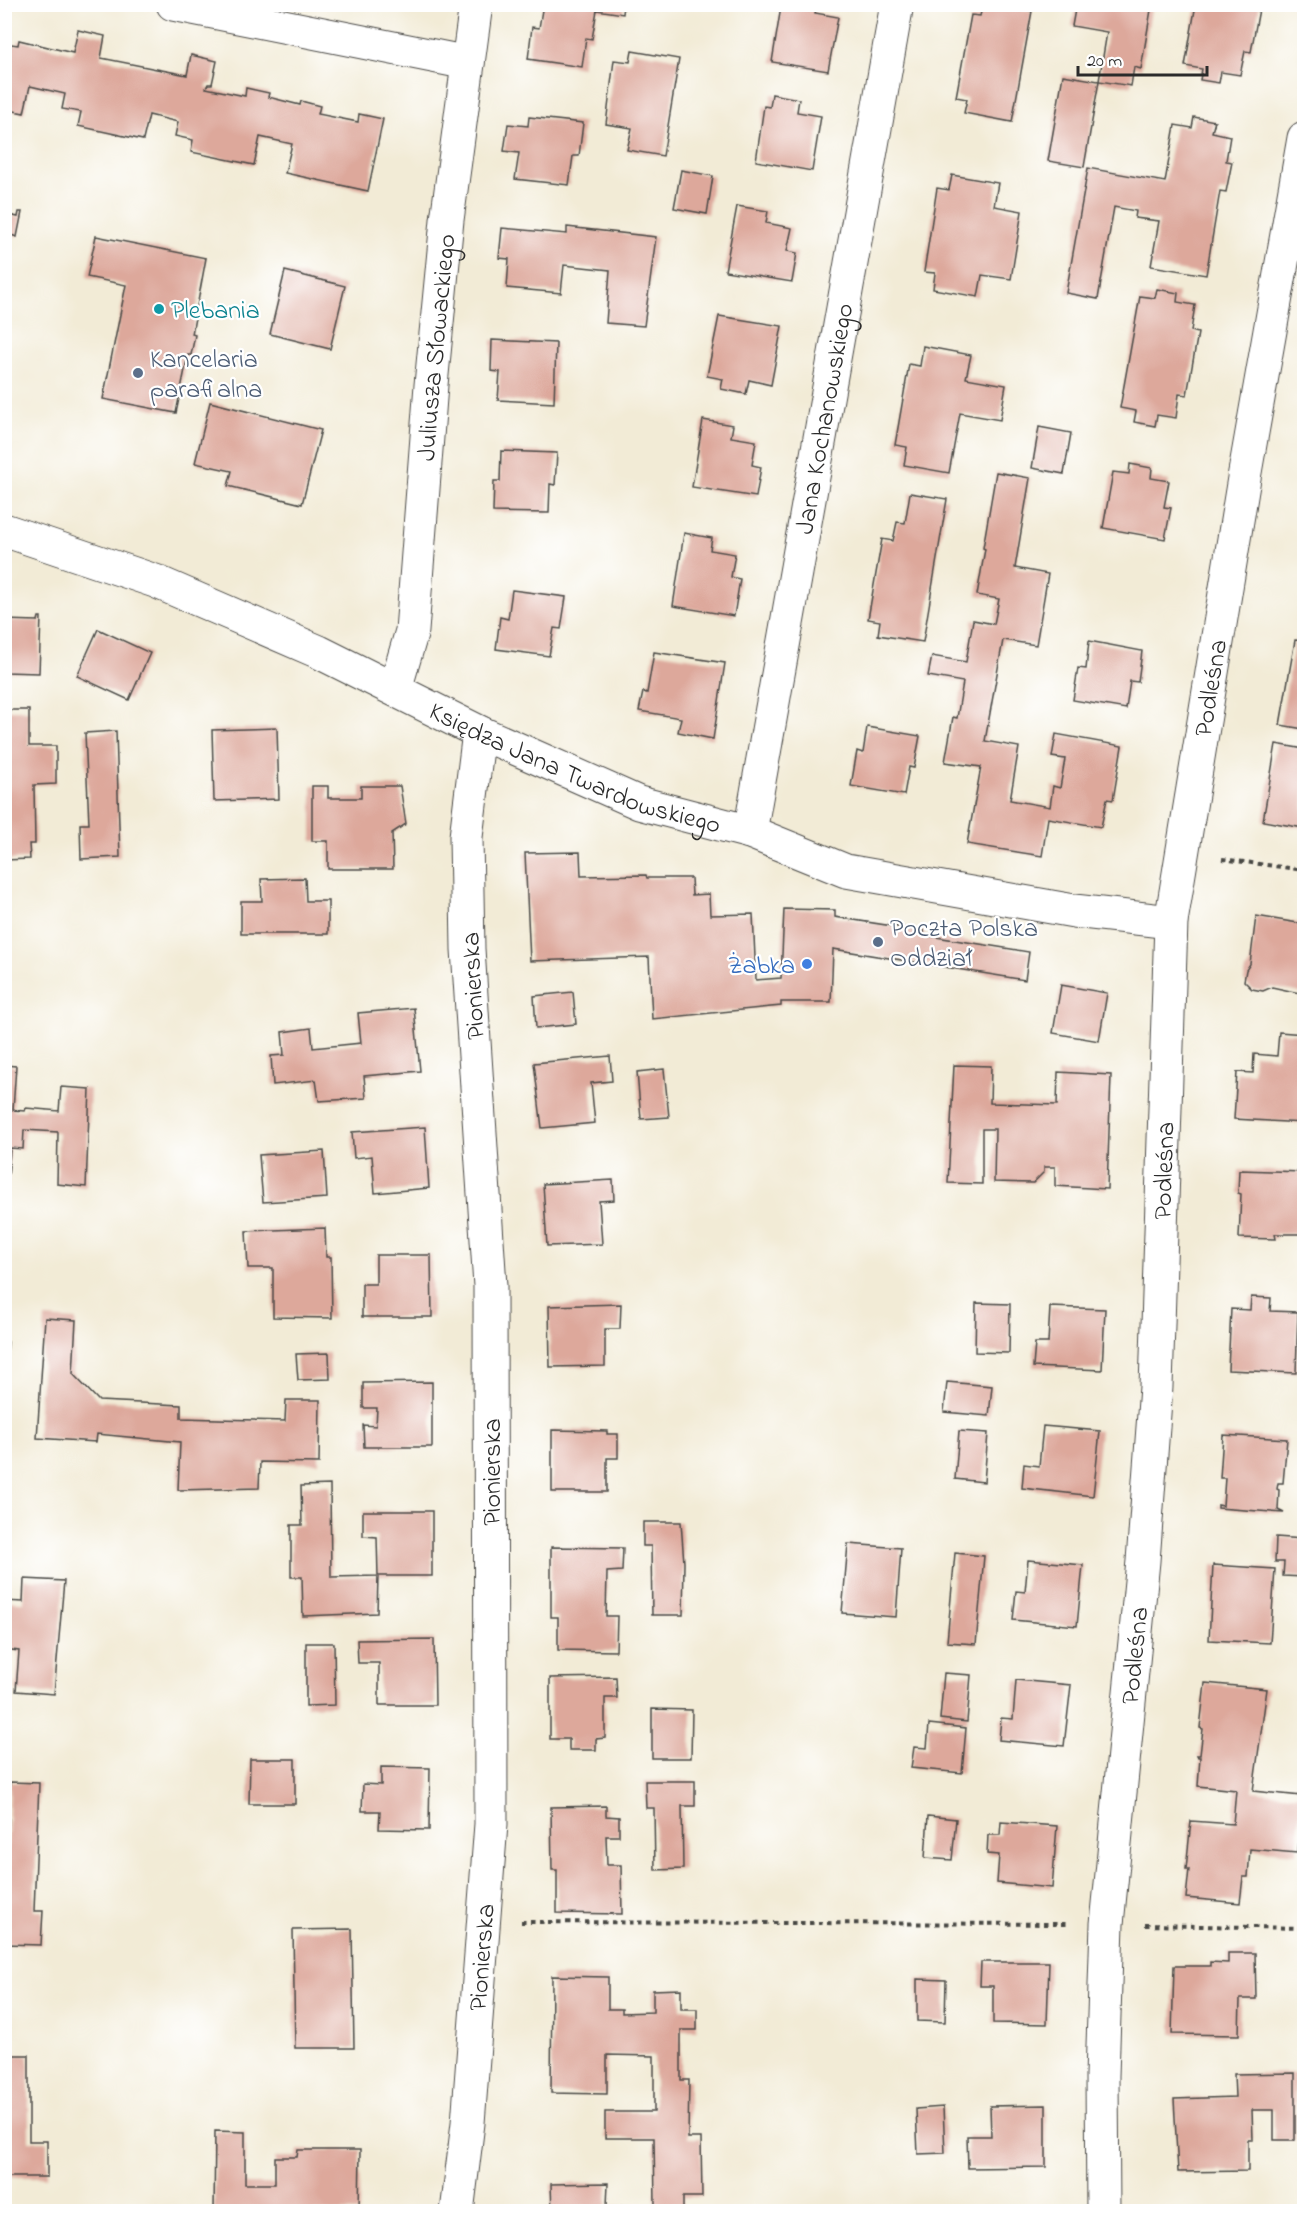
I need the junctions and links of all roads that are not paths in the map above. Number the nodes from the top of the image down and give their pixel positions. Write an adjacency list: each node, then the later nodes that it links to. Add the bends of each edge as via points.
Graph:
1 (173, 4): 4 (street)
2 (476, 4): 4 (street, Juliusza Słowackiego)
3 (897, 4): 9 (street, Jana Kochanowskiego)
4 (468, 63): 7 (street, Juliusza Słowackiego, via 430,385 412,631)
5 (1305, 138): 10 (street, Podleśna)
6 (4, 530): 7 (street, Księdza Jana Twardowskiego, via 155,582)
7 (395, 689): 8 (street, Księdza Jana Twardowskiego)
8 (479, 732): 9 (street, Księdza Jana Twardowskiego, via 639,803); 11 (street, Pionierska, via 466,837 468,949 490,1286 491,1824 468,2123)
9 (750, 832): 10 (street, Księdza Jana Twardowskiego, via 846,871 1074,911)
10 (1171, 922): 12 (street, Podleśna, via 1156,1386 1142,1573 1107,1924)
11 (457, 2211)
12 (1103, 2211)

